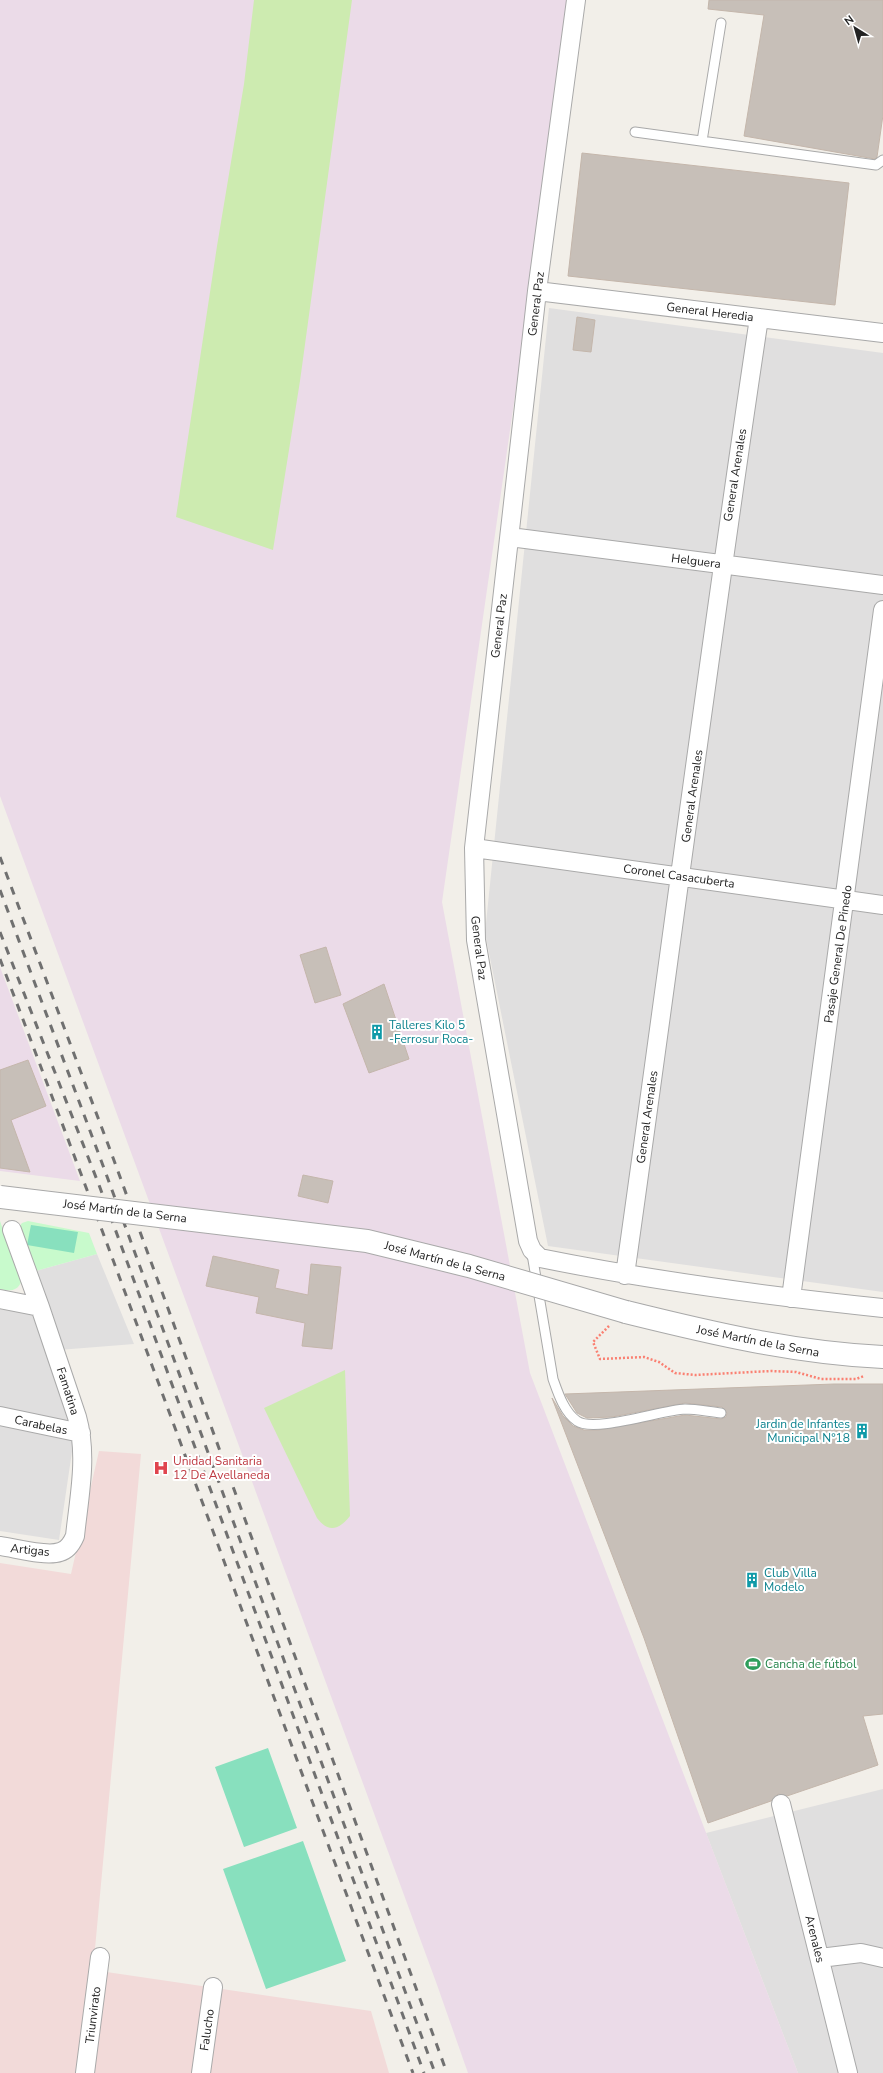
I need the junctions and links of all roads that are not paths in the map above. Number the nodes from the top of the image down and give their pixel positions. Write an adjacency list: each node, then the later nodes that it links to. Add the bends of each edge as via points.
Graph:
1 (576, 0): 6 (street, General Paz)
2 (721, 23): 4 (lane)
3 (635, 132): 4 (lane)
4 (702, 141): 5 (lane, via 876,166)
5 (883, 160)
6 (537, 291): 7 (street, General Heredia); 9 (street, General Paz)
7 (759, 318): 8 (street, General Heredia); 10 (street, General Arenales)
8 (883, 333)
9 (510, 537): 10 (street, Helguera); 13 (street, General Paz)
10 (722, 565): 11 (street, Helguera); 14 (street, General Arenales)
11 (883, 585)
12 (883, 610): 15 (street, Pasaje General De Pinedo)
13 (474, 848): 14 (street, Coronel Casacuberta); 19 (street, General Paz, via 476,940)
14 (681, 876): 15 (street, Coronel Casacuberta); 20 (street, General Arenales)
15 (846, 899): 16 (street, Coronel Casacuberta); 21 (street, Pasaje General De Pinedo)
16 (883, 905)
17 (0, 1197): 25 (street, José Martín de la Serna, bridge, via 367,1241 469,1266 626,1312 725,1336 835,1354)
18 (12, 1230): 23 (street, Famatina)
19 (532, 1250): 20 (street, via 540,1258); 26 (lane, via 553,1379 559,1397 576,1421 583,1424 603,1424 685,1409)
20 (625, 1275): 21 (street)
21 (791, 1298): 24 (street)
22 (0, 1299): 23 (street)
23 (40, 1308): 28 (street, Famatina)
24 (883, 1308)
25 (876, 1365)
26 (721, 1413)
27 (0, 1416): 28 (street, Carabelas)
28 (81, 1433): 30 (street, Famatina, via 83,1452 75,1536 70,1546)
29 (0, 1546): 30 (street, Artigas, via 44,1553)
30 (60, 1552)
31 (781, 1804): 33 (street, Arenales)
32 (100, 1957): 36 (street, Triunvirato)
33 (820, 1958): 34 (street, via 861,1953); 38 (street, Arenales)
34 (883, 1958)
35 (213, 1988): 37 (street, Falucho)
36 (85, 2073)
37 (201, 2073)
38 (848, 2073)

